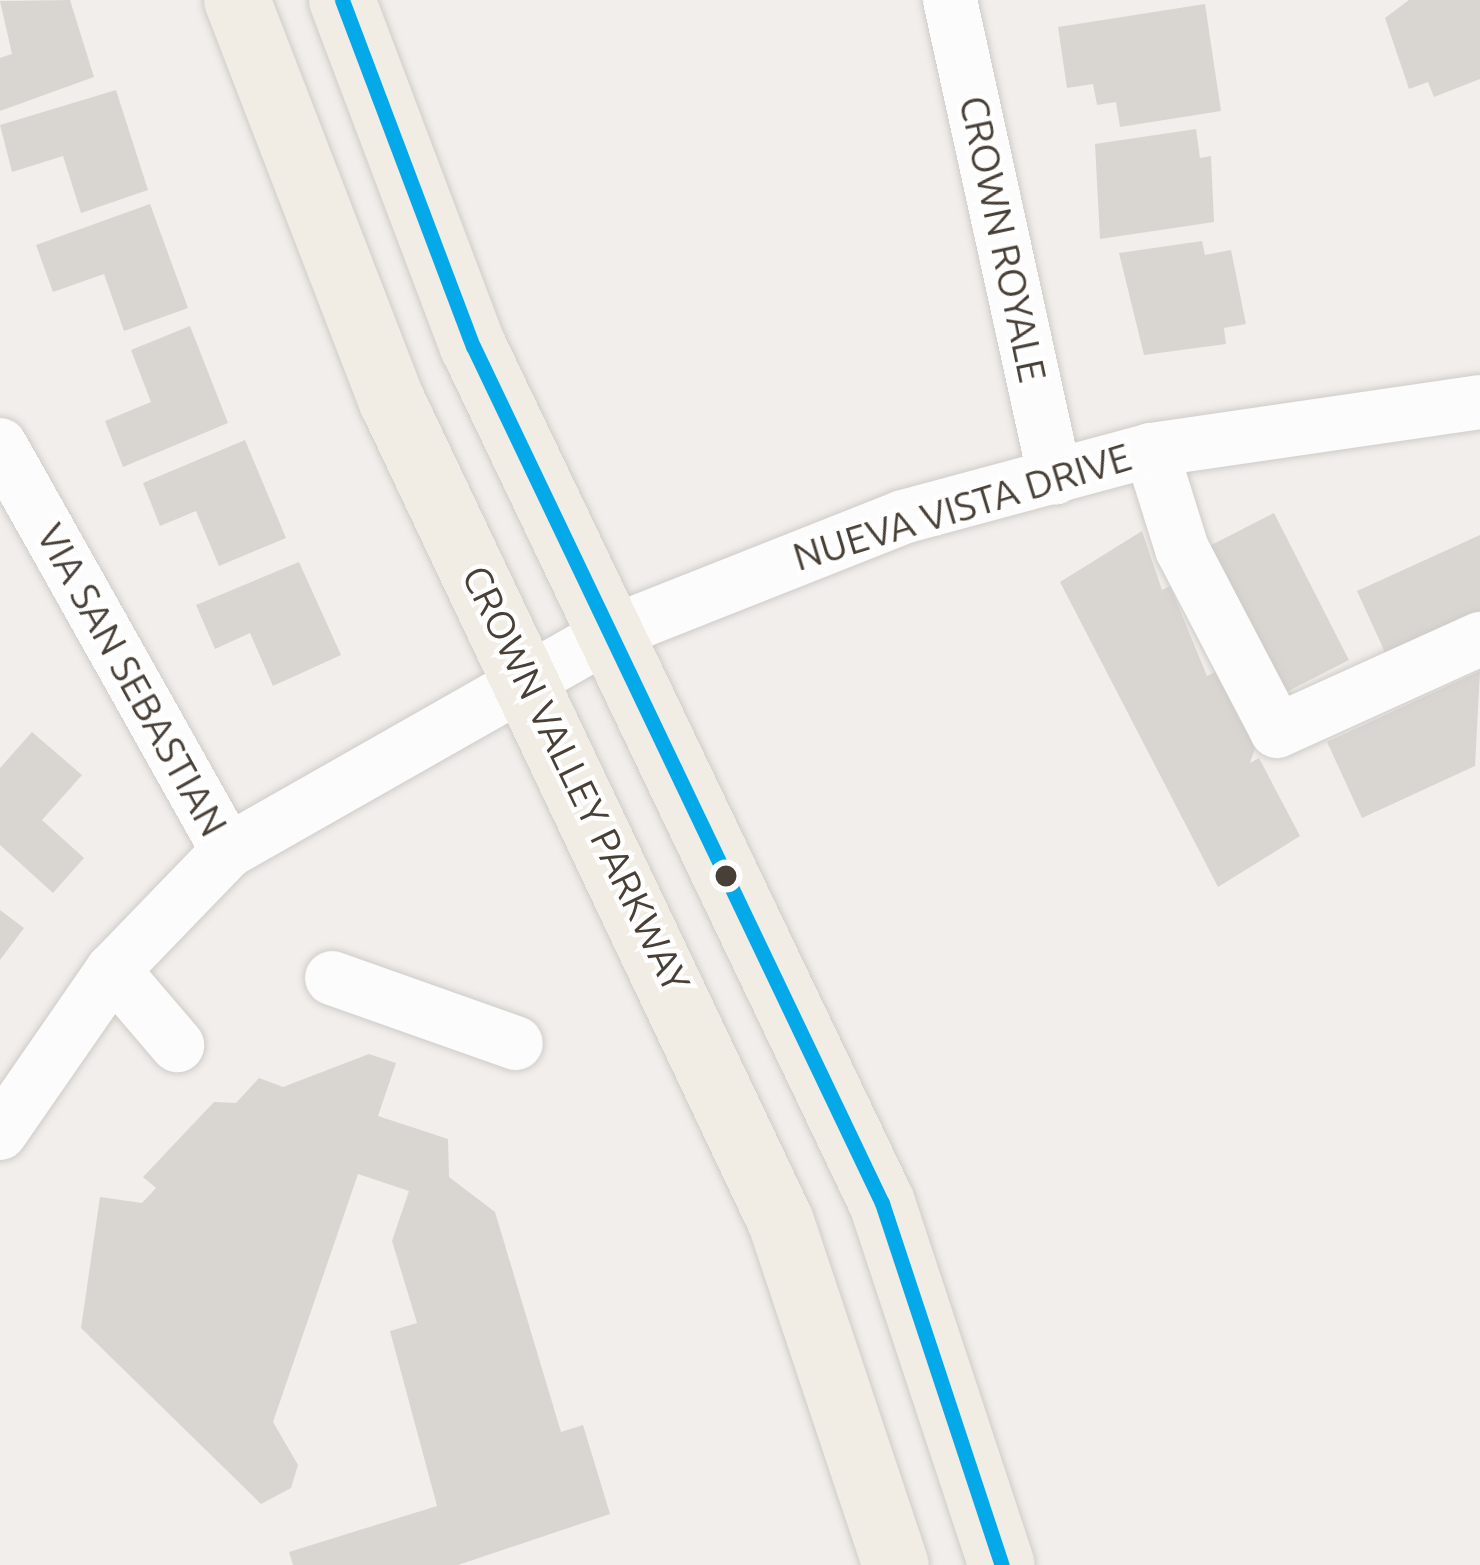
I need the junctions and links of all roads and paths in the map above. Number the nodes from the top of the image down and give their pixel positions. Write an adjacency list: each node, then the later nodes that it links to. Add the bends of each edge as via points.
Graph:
1 (236, 0): 10 (main road, CROWN VALLEY PARKWAY, via 392,401)
2 (342, 0): 8 (main road, via 473,346)
3 (950, 0): 7 (street, CROWN ROYALE)
4 (1480, 402): 6 (street, NUEVA VISTA DRIVE)
5 (0, 445): 11 (street, VIA SAN SEBASTIAN)
6 (1151, 450): 7 (street, NUEVA VISTA DRIVE); 9 (street, via 1182,549 1276,731)
7 (1055, 478): 8 (street, NUEVA VISTA DRIVE, via 903,517)
8 (613, 632): 10 (street, NUEVA VISTA DRIVE); 18 (main road, via 882,1203)
9 (1480, 639)
10 (528, 675): 11 (street, NUEVA VISTA DRIVE); 17 (main road, CROWN VALLEY PARKWAY, via 781,1222)
11 (228, 851): 12 (street, NUEVA VISTA DRIVE)
12 (113, 970): 15 (street); 16 (street, NUEVA VISTA DRIVE)
13 (332, 978): 14 (street)
14 (516, 1042)
15 (177, 1045)
16 (0, 1133)
17 (896, 1565)
18 (1002, 1565)

